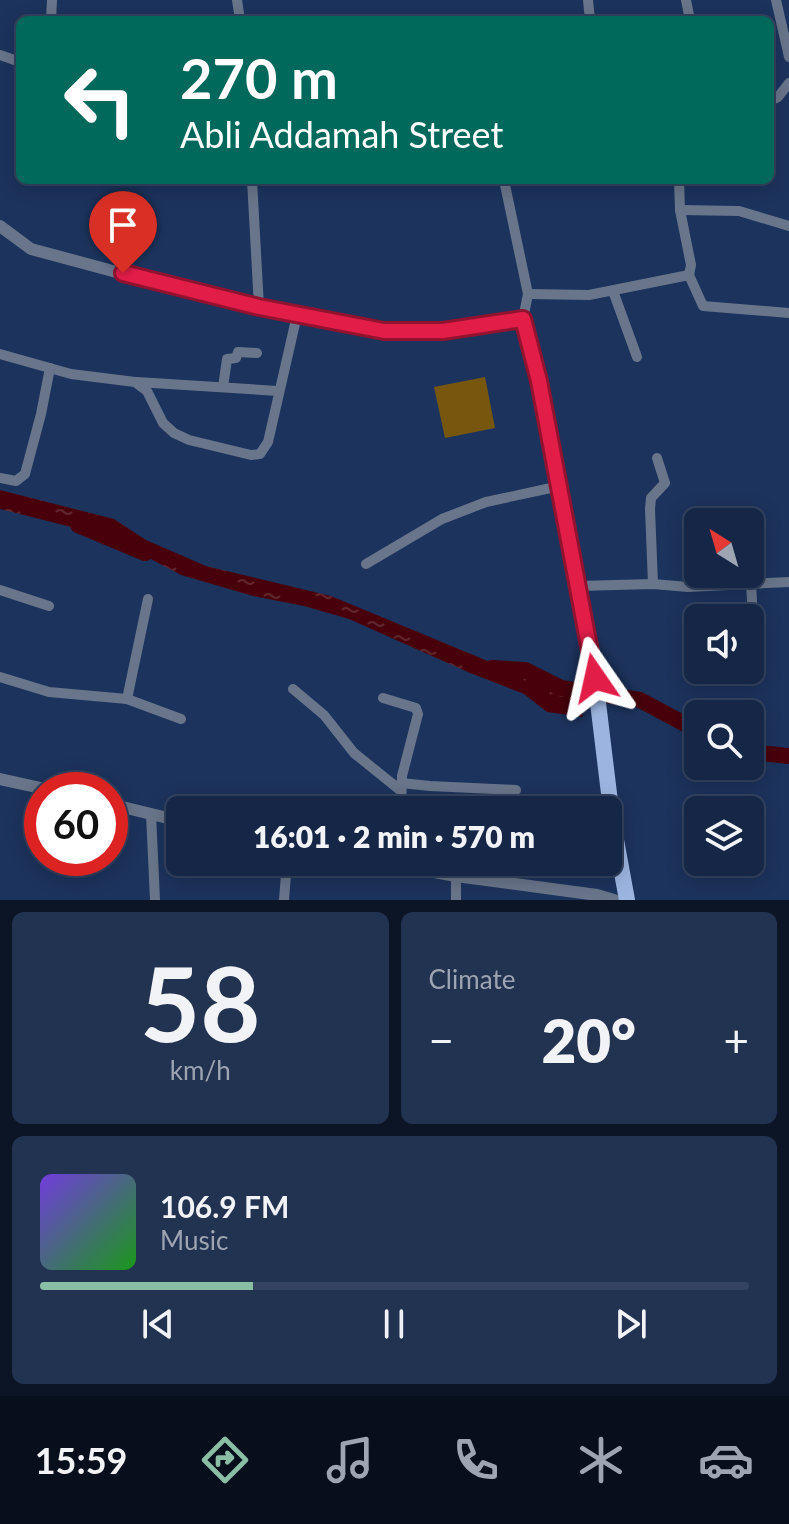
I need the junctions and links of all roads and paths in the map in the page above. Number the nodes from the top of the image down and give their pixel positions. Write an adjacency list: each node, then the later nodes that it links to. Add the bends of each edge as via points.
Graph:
1 (776, 0): 2 (street)
2 (789, 57)
3 (789, 83): 4 (street)
4 (774, 99)
5 (252, 184): 14 (street)
6 (505, 184): 13 (street)
7 (679, 184): 8 (street)
8 (680, 210): 10 (street, via 739,211); 11 (street)
9 (0, 226): 14 (street, via 31,249)
10 (789, 226)
11 (689, 275): 12 (street); 15 (street, via 703,306)
12 (613, 291): 13 (street); 20 (street)
13 (528, 294): 17 (street)
14 (259, 307): 16 (street)
15 (789, 313)
16 (297, 315): 17 (street, via 384,331 443,331); 24 (street)
17 (523, 319): 27 (main road)
18 (257, 353): 23 (street, via 238,352 227,359)
19 (0, 354): 21 (street)
20 (637, 357)
21 (50, 368): 22 (street); 26 (street, via 25,474 16,481)
22 (135, 382): 23 (street); 24 (street, via 147,391 174,433 251,455 260,454 268,442)
23 (223, 387): 24 (street)
24 (278, 391)
25 (657, 458): 31 (street, via 665,483 651,498)
26 (0, 478)
27 (560, 486): 28 (street, via 486,502 442,519); 32 (main road)
28 (366, 564)
29 (764, 582): 30 (street)
30 (789, 582)
31 (653, 584): 32 (street); 33 (street)
32 (578, 586): 56 (main road)
33 (684, 587)
34 (0, 590): 36 (street)
35 (148, 599): 40 (street)
36 (49, 606)
37 (0, 677): 40 (street, via 49,692)
38 (293, 689): 44 (street, via 324,715 354,753)
39 (383, 698): 44 (street, via 416,708 418,714)
40 (127, 699): 41 (street)
41 (181, 719)
42 (0, 779): 43 (street)
43 (24, 784)
44 (401, 786): 45 (street); 46 (street)
45 (516, 790)
46 (401, 796)
47 (128, 808): 48 (street)
48 (151, 814): 49 (street); 52 (street)
49 (166, 818)
50 (286, 876): 53 (street)
51 (456, 876): 54 (street); 55 (street)
52 (155, 900)
53 (284, 900)
54 (456, 900)
55 (614, 900)
56 (627, 900)

